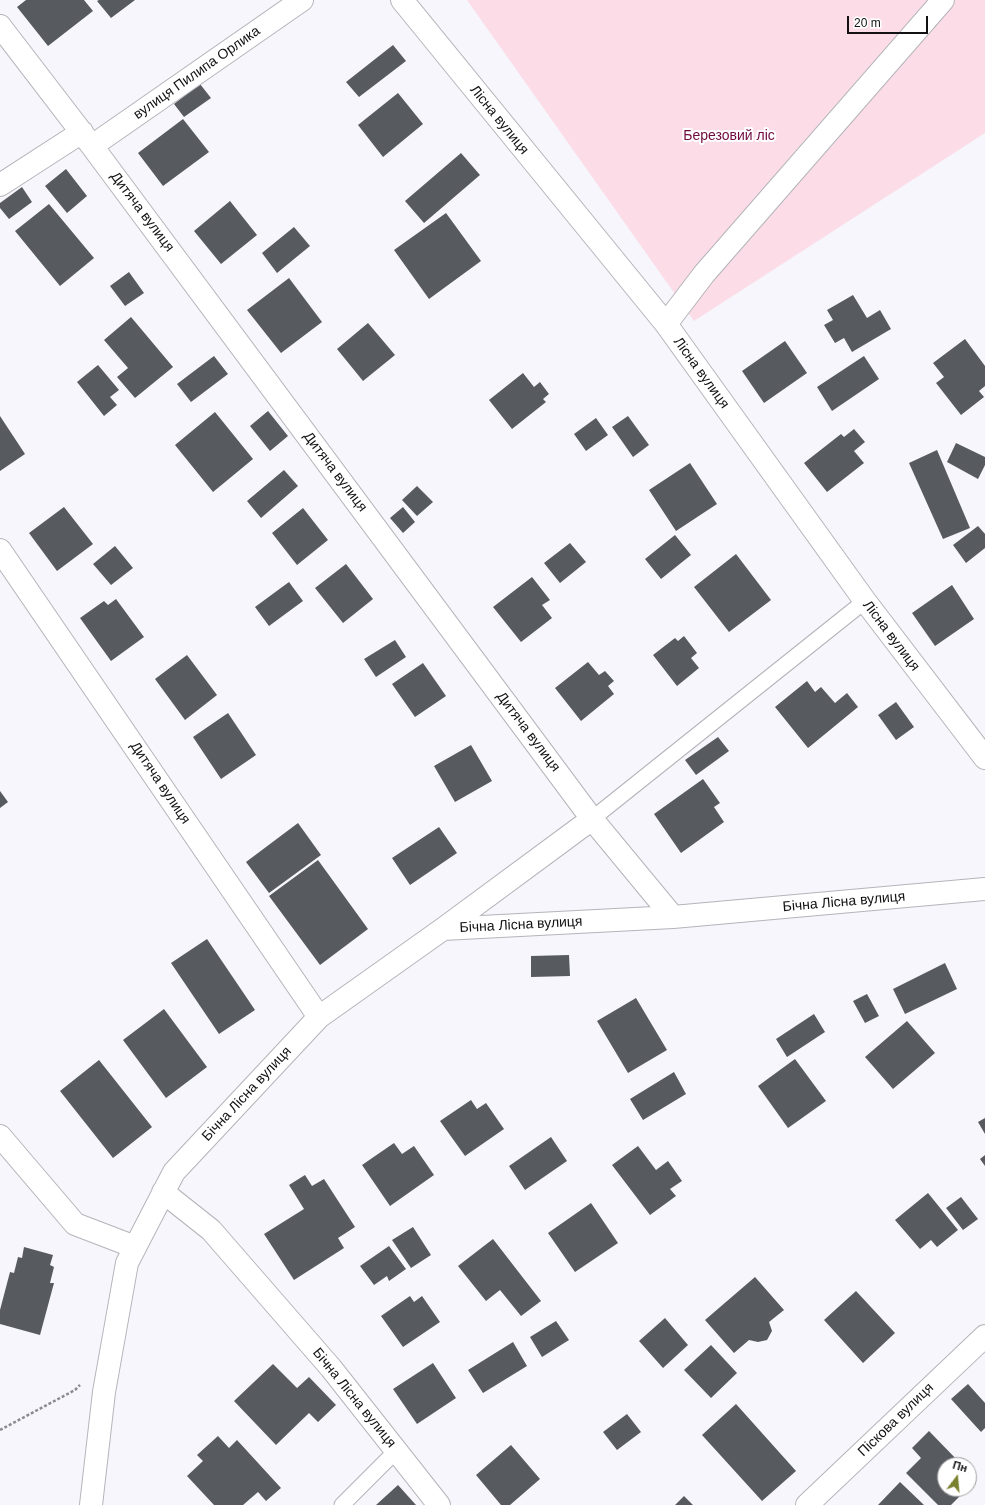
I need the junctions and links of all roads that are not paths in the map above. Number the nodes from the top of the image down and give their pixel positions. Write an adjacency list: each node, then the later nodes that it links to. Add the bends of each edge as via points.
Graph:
1 (302, 0): 5 (street, вулиця Пилипа Орлика)
2 (402, 0): 7 (street, Лісна вулиця)
3 (943, 0): 7 (street, via 704,274)
4 (0, 26): 5 (street, Дитяча вулиця)
5 (87, 139): 6 (street, вулиця Пилипа Орлика); 11 (street, Дитяча вулиця)
6 (0, 185)
7 (666, 324): 9 (street, Лісна вулиця)
8 (0, 550): 15 (street, Дитяча вулиця)
9 (865, 601): 10 (street, Лісна вулиця); 11 (lane)
10 (985, 758)
11 (592, 819): 13 (street, Дитяча вулиця); 14 (street)
12 (985, 889): 13 (street, Бічна Лісна вулиця)
13 (673, 916): 14 (street, Бічна Лісна вулиця)
14 (443, 929): 15 (street, Бічна Лісна вулиця)
15 (319, 1017): 17 (street, Бічна Лісна вулиця, via 174,1172)
16 (0, 1136): 18 (street, via 75,1224)
17 (163, 1192): 18 (street, Бічна Лісна вулиця); 20 (street, Бічна Лісна вулиця, via 211,1230 331,1368)
18 (135, 1247): 21 (street, Бічна Лісна вулиця, via 127,1263 104,1392)
19 (985, 1336): 24 (street, Піскова вулиця)
20 (396, 1450): 22 (lane); 23 (street, Бічна Лісна вулиця)
21 (91, 1505)
22 (342, 1505)
23 (438, 1505)
24 (807, 1505)

